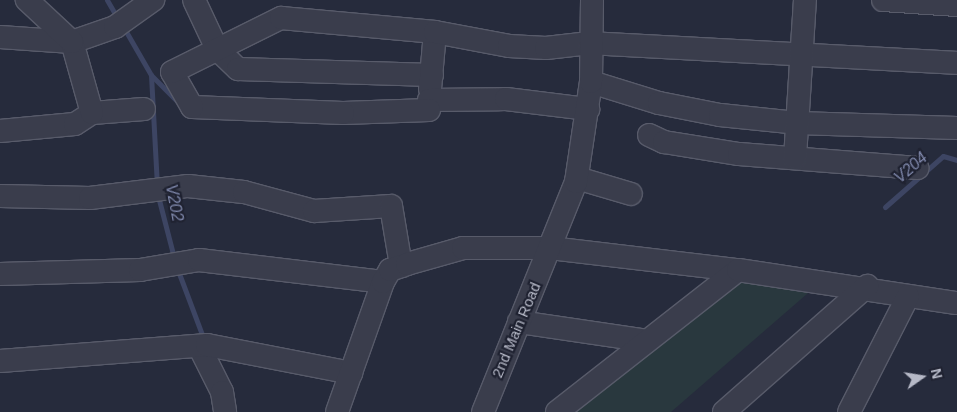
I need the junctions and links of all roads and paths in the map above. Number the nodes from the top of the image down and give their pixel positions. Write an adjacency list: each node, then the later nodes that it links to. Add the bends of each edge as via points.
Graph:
1 (27, 0): 10 (street)
2 (194, 0): 12 (street)
3 (592, 0): 11 (street, 2nd Main Road)
4 (805, 0): 13 (street)
5 (883, 0): 7 (street)
6 (147, 4): 10 (street, via 115,27)
7 (957, 5)
8 (435, 32): 11 (street, via 509,46 546,48); 12 (street, via 281,18); 15 (street)
9 (0, 37): 10 (street)
10 (72, 42): 19 (street)
11 (590, 43): 13 (street); 16 (street, 2nd Main Road)
12 (217, 49): 15 (street, via 238,69); 18 (street, via 172,72 192,107 343,113)
13 (801, 57): 14 (street); 20 (street)
14 (957, 63)
15 (432, 75): 18 (street)
16 (591, 82): 20 (street, via 668,104); 21 (street, 2nd Main Road)
17 (144, 109): 19 (street)
18 (429, 111): 21 (street, via 506,99)
19 (92, 113): 23 (street, via 75,124)
20 (797, 123): 22 (street); 25 (street)
21 (586, 126): 27 (street, 2nd Main Road)
22 (957, 128)
23 (0, 131)
24 (649, 135): 25 (street, via 664,142 739,154)
25 (795, 158): 26 (street)
26 (917, 168)
27 (577, 178): 28 (street); 30 (street, 2nd Main Road)
28 (631, 194)
29 (0, 196): 31 (street, via 90,198 188,186 244,192 314,211 391,206)
30 (550, 248): 31 (street, via 463,248); 32 (street); 38 (street, 2nd Main Road)
31 (401, 266): 34 (street, via 390,270)
32 (738, 270): 35 (street); 39 (street)
33 (0, 274): 34 (street, via 140,270 198,260)
34 (383, 282): 42 (street)
35 (867, 286): 36 (street); 43 (street)
36 (908, 296): 37 (street); 49 (street)
37 (957, 303)
38 (519, 322): 39 (street); 46 (street, 2nd Main Road)
39 (647, 341): 47 (street)
40 (199, 346): 41 (street); 42 (street); 44 (street, via 222,392)
41 (0, 361)
42 (351, 373): 45 (street)
43 (743, 404): 48 (street)
44 (225, 412)
45 (337, 412)
46 (483, 412)
47 (557, 412)
48 (724, 412)
49 (849, 412)

